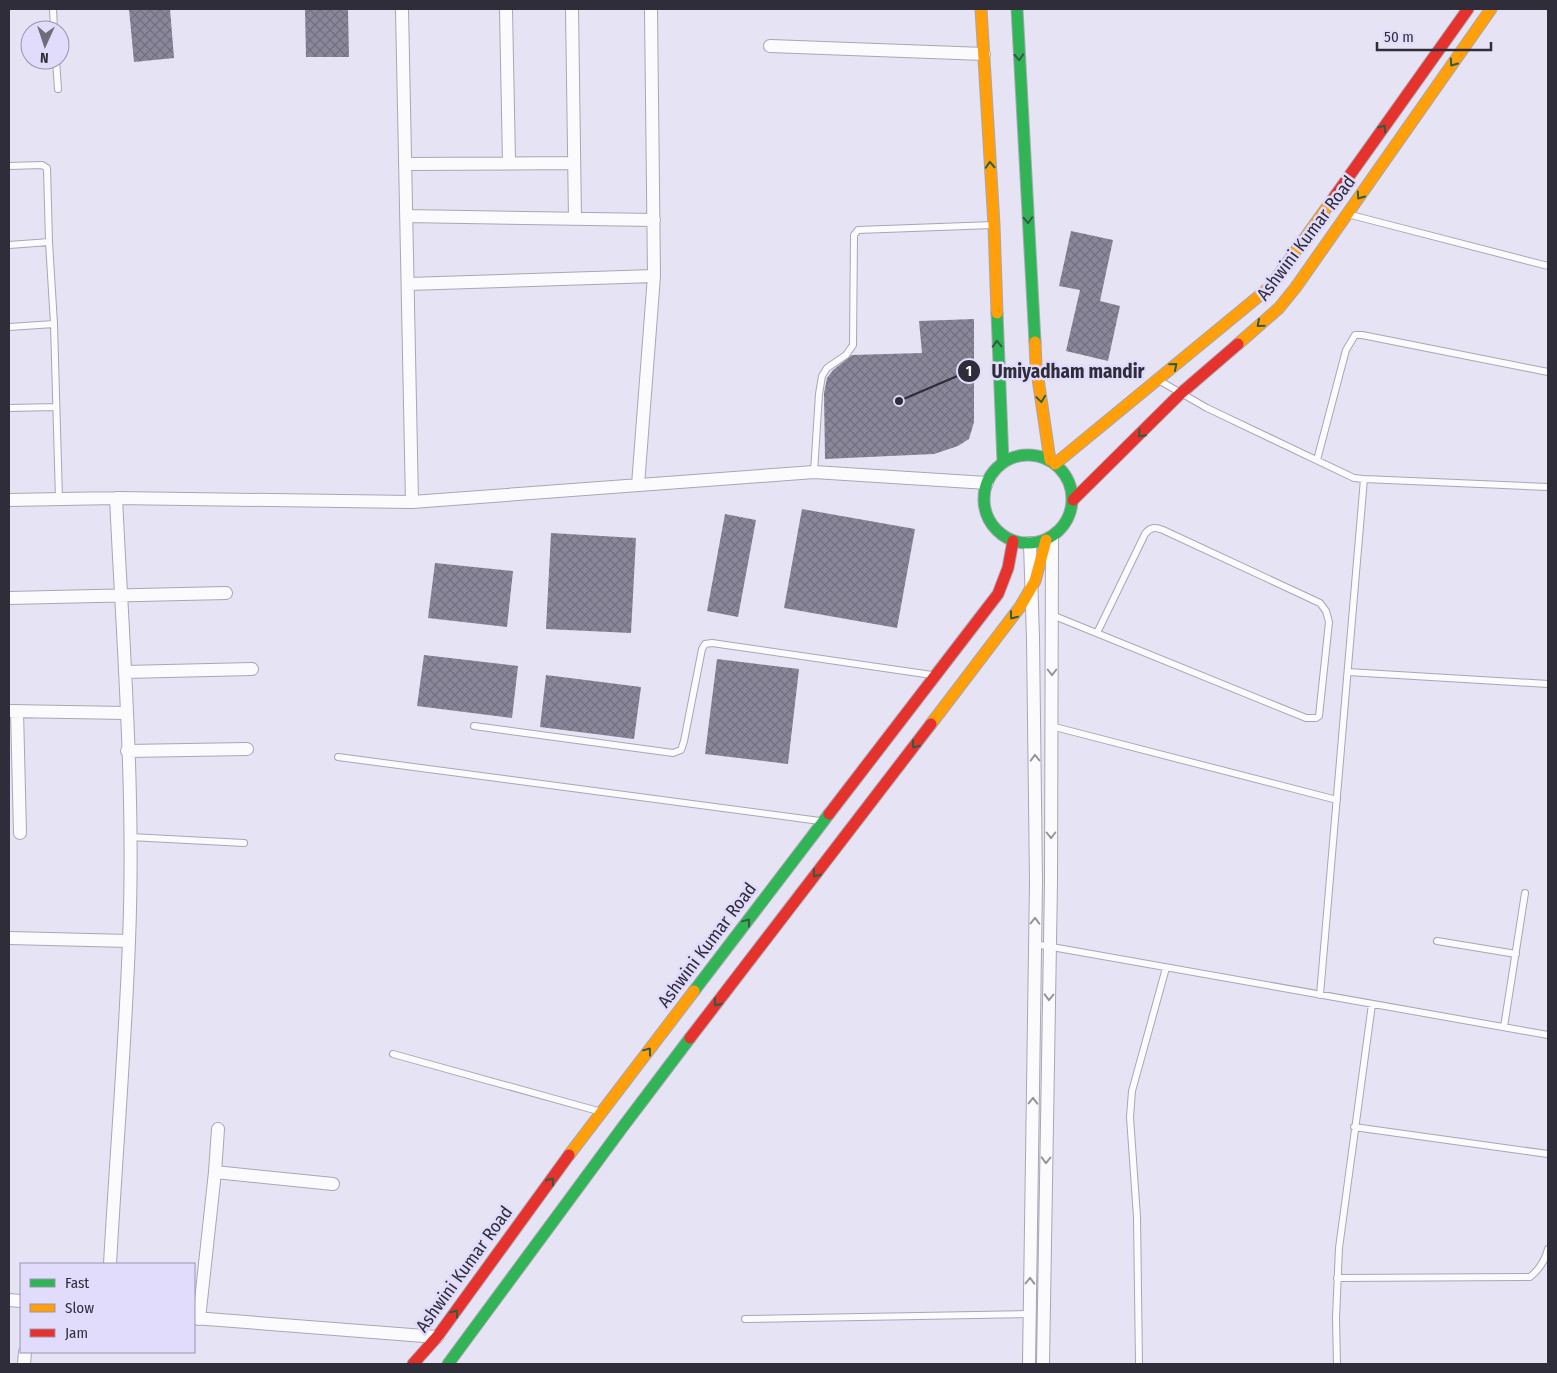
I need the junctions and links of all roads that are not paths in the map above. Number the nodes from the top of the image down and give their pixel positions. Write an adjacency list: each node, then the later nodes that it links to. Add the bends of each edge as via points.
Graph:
1 (402, 9): 15 (street)
2 (506, 9): 13 (street)
3 (572, 9): 14 (street)
4 (651, 9): 20 (street)
5 (981, 9): 10 (main road)
6 (1017, 9): 36 (main road, one-way to 36, via 1036,365)
7 (1468, 9): 30 (main road, Ashwini Kumar Road, one-way to 7, via 1270,287)
8 (1490, 9): 17 (main road, Ashwini Kumar Road, one-way to 17)
9 (770, 46): 10 (street)
10 (984, 54): 21 (main road, one-way to 10)
11 (57, 70): 12 (lane)
12 (58, 89)
13 (509, 163): 14 (street); 15 (street)
14 (574, 163): 19 (street)
15 (405, 164): 18 (street)
16 (9, 166): 22 (lane, via 42,165 47,168)
17 (1347, 214): 24 (lane); 31 (main road, Ashwini Kumar Road, one-way to 31, via 1279,308)
18 (406, 216): 19 (street); 26 (street)
19 (575, 219): 20 (street)
20 (654, 220): 25 (street)
21 (994, 225): 35 (main road, one-way to 21); 37 (lane, via 858,230 854,235 853,345 822,376)
22 (49, 242): 23 (lane); 27 (lane)
23 (9, 245)
24 (1548, 266)
25 (654, 276): 26 (street); 40 (street)
26 (408, 284): 46 (street)
27 (54, 324): 28 (lane); 32 (lane)
28 (9, 327)
29 (1548, 372): 34 (lane, via 1354,335 1346,350)
30 (1157, 380): 31 (lane); 36 (main road, Ashwini Kumar Road)
31 (1180, 394): 34 (lane); 45 (main road, Ashwini Kumar Road, one-way to 45)
32 (56, 407): 33 (lane); 43 (lane)
33 (9, 408)
34 (1317, 460): 38 (lane, via 1354,478)
35 (1003, 462): 36 (main road, via 1026,455); 39 (main road)
36 (1052, 462): 45 (main road, via 1067,477)
37 (814, 472): 39 (street); 40 (street)
38 (1364, 479): 41 (lane); 58 (lane)
39 (987, 483): 48 (main road, via 985,510 1000,534)
40 (638, 485): 46 (street)
41 (1548, 487)
42 (116, 498): 43 (street); 46 (street); 52 (street)
43 (59, 499): 44 (street)
44 (9, 500)
45 (1073, 500): 47 (main road, via 1065,524)
46 (412, 502)
47 (1049, 538): 49 (main road); 50 (main road); 54 (street)
48 (1013, 541): 49 (main road); 59 (main road, Ashwini Kumar Road, via 1008,568 998,594)
49 (1030, 543): 50 (street)
50 (1032, 586): 77 (street, one-way to 50); 100 (main road, one-way to 100, via 1020,607 622,1128)
51 (226, 593): 52 (street)
52 (121, 595): 53 (street); 57 (street)
53 (9, 598)
54 (1052, 615): 55 (lane); 64 (street, one-way to 64)
55 (1097, 633): 55 (lane, via 1306,718 1319,716 1329,622 1320,603 1163,530 1148,529)
56 (252, 669): 57 (street)
57 (124, 672): 62 (street)
58 (1348, 672): 60 (lane); 68 (lane)
59 (935, 676): 63 (lane, via 712,643 705,644 702,649 684,741 681,750 673,753); 69 (main road, Ashwini Kumar Road)
60 (1548, 684)
61 (13, 711): 62 (street); 70 (street)
62 (126, 713): 66 (street)
63 (474, 726)
64 (1051, 726): 68 (lane); 78 (street, one-way to 78)
65 (247, 749): 66 (street)
66 (128, 751): 71 (street)
67 (338, 757): 69 (lane)
68 (1337, 800): 81 (lane)
69 (824, 822): 86 (main road, Ashwini Kumar Road, one-way to 69)
70 (20, 833)
71 (130, 837): 72 (lane); 75 (street)
72 (244, 843)
73 (1525, 893): 79 (lane)
74 (9, 938): 75 (street)
75 (129, 941): 93 (street)
76 (1436, 941): 79 (lane)
77 (1035, 944): 78 (lane); 95 (street, one-way to 77)
78 (1050, 947): 80 (lane); 102 (street, one-way to 102)
79 (1516, 954): 83 (lane)
80 (1166, 968): 81 (lane); 103 (lane, via 1132,1091 1130,1117 1137,1217)
81 (1320, 995): 82 (lane)
82 (1372, 1004): 83 (lane); 87 (lane)
83 (1504, 1028): 84 (lane)
84 (1548, 1035)
85 (393, 1054): 86 (lane)
86 (601, 1112): 98 (main road, Ashwini Kumar Road, one-way to 86)
87 (1354, 1127): 89 (lane); 94 (lane)
88 (218, 1129): 90 (street)
89 (1548, 1154)
90 (215, 1172): 91 (street); 96 (street)
91 (333, 1184)
92 (1548, 1248): 94 (lane, via 1539,1270 1530,1277)
93 (110, 1263)
94 (1337, 1278): 104 (lane)
95 (1030, 1314): 97 (lane); 101 (street)
96 (196, 1318): 98 (street)
97 (744, 1319)
98 (437, 1337): 99 (main road, Ashwini Kumar Road)
99 (414, 1364)
100 (448, 1364)
101 (1029, 1364)
102 (1043, 1364)
103 (1139, 1364)
104 (1337, 1364)

